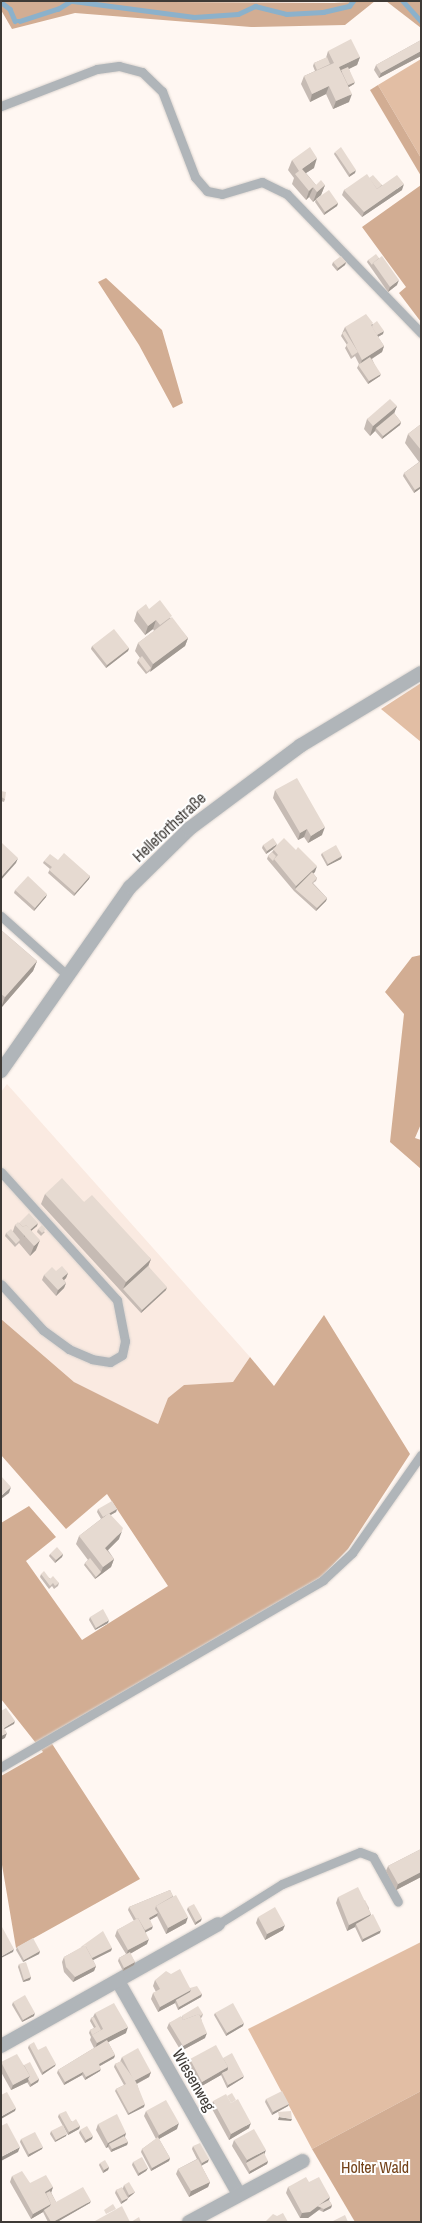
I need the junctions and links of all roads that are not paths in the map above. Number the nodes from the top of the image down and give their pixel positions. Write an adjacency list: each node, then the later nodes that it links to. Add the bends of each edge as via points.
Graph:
1 (1, 106): 2 (lane, via 97,69 119,66 142,72 162,91 195,177 207,191 222,194 262,182 287,194)
2 (421, 333)
3 (421, 673): 5 (street, Helleforthstraße, via 296,749 189,829 130,887)
4 (1, 916): 5 (lane)
5 (68, 976): 6 (street, Helleforthstraße)
6 (1, 1071)
7 (1, 1172): 8 (lane, via 117,1300 126,1341 122,1354 110,1362 69,1349 43,1330)
8 (1, 1284)
9 (421, 1454): 10 (lane, via 352,1554 323,1580)
10 (1, 1767)
11 (398, 1902): 12 (lane, via 373,1857 360,1852 282,1884)
12 (218, 1924): 13 (street)
13 (119, 1983): 14 (street); 16 (street, Wiesenweg)
14 (1, 2046)
15 (303, 2160): 16 (street)
16 (239, 2194): 17 (street)
17 (189, 2222)

